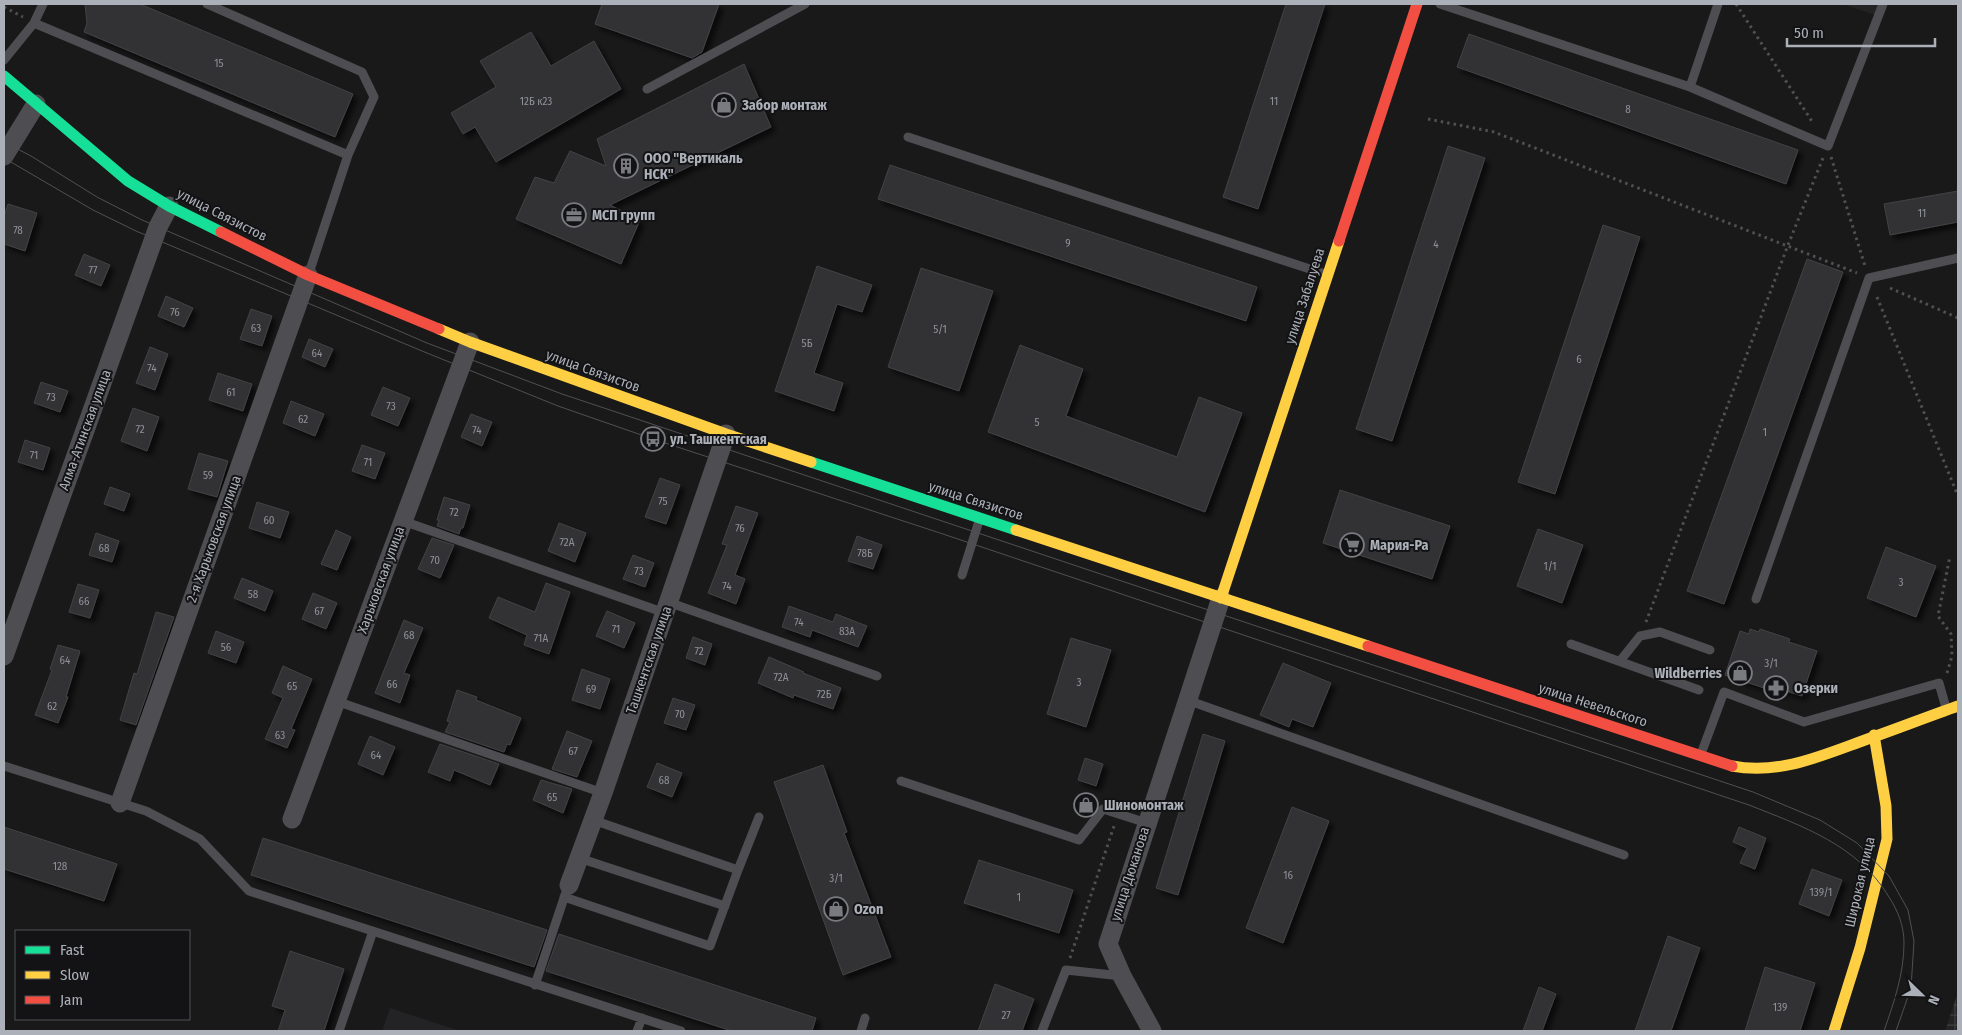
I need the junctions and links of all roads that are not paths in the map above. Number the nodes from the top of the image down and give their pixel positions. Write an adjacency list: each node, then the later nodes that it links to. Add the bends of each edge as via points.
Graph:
1 (43, 4): 8 (lane)
2 (207, 4): 15 (lane, via 362,72 374,97)
3 (805, 4): 12 (lane)
4 (1417, 4): 20 (street, улица Забалуева)
5 (1440, 4): 11 (lane)
6 (1718, 4): 11 (lane)
7 (1883, 4): 11 (lane, via 1828,146)
8 (34, 23): 9 (lane); 15 (lane)
9 (4, 60)
10 (4, 76): 13 (street, улица Связистов)
11 (1690, 87)
12 (647, 88)
13 (36, 104): 16 (street); 17 (street, улица Связистов, via 128,181)
14 (908, 137): 20 (lane)
15 (348, 155): 19 (lane)
16 (4, 156)
17 (169, 206): 19 (street, улица Связистов); 31 (street, Алма-Атинская улица, via 158,226)
18 (1958, 258): 27 (lane, via 1869,278)
19 (308, 275): 21 (street, улица Связистов); 44 (street, 2-я Харьковская улица)
20 (1327, 275): 26 (street, улица Забалуева)
21 (470, 342): 22 (street, улица Связистов); 24 (street, Харьковская улица)
22 (726, 434): 23 (street, улица Связистов); 28 (street, Ташкентская улица)
23 (980, 518): 25 (lane); 26 (street, улица Связистов)
24 (403, 521): 28 (lane); 36 (street, Харьковская улица)
25 (962, 575)
26 (1221, 598): 35 (street, улица Дюканова); 40 (street, улица Невельского)
27 (1756, 598)
28 (666, 608): 33 (lane); 43 (street, Ташкентская улица)
29 (1571, 644): 32 (lane)
30 (1710, 650): 32 (lane, via 1660,632 1640,636)
31 (4, 656)
32 (1620, 661): 34 (lane)
33 (877, 676)
34 (1699, 690)
35 (1187, 700): 48 (street, улица Дюканова); 49 (lane)
36 (336, 701): 43 (lane); 46 (street, Харьковская улица)
37 (1958, 706): 38 (street, улица Невельского)
38 (1946, 710): 39 (street, улица Невельского); 40 (lane, via 1939,684 1804,722 1724,692)
39 (1874, 735): 40 (street, улица Невельского, via 1807,760 1775,768 1749,769); 65 (street, Широкая улица, via 1886,806 1887,839 1860,948)
40 (1700, 756)
41 (4, 766): 44 (lane)
42 (901, 781): 48 (lane, via 1079,840 1103,809)
43 (603, 793): 47 (street, Ташкентская улица)
44 (120, 803): 54 (lane, via 146,811 200,839 249,891)
45 (760, 817): 51 (lane)
46 (292, 819)
47 (593, 820): 50 (street, Ташкентская улица); 51 (lane)
48 (1147, 823): 55 (street, улица Дюканова, via 1108,944)
49 (1624, 855)
50 (579, 858): 52 (street, Ташкентская улица); 53 (lane)
51 (738, 870): 53 (lane)
52 (567, 891): 53 (lane, via 710,946); 56 (lane)
53 (725, 906)
54 (373, 931): 56 (lane); 59 (lane)
55 (1122, 976): 63 (lane, via 1066,970); 64 (street, улица Дюканова)
56 (535, 985): 57 (lane)
57 (642, 1018): 60 (lane); 61 (lane)
58 (865, 1018): 62 (lane)
59 (339, 1031)
60 (637, 1031)
61 (681, 1031)
62 (861, 1031)
63 (1042, 1031)
64 (1152, 1031)
65 (1834, 1031)

